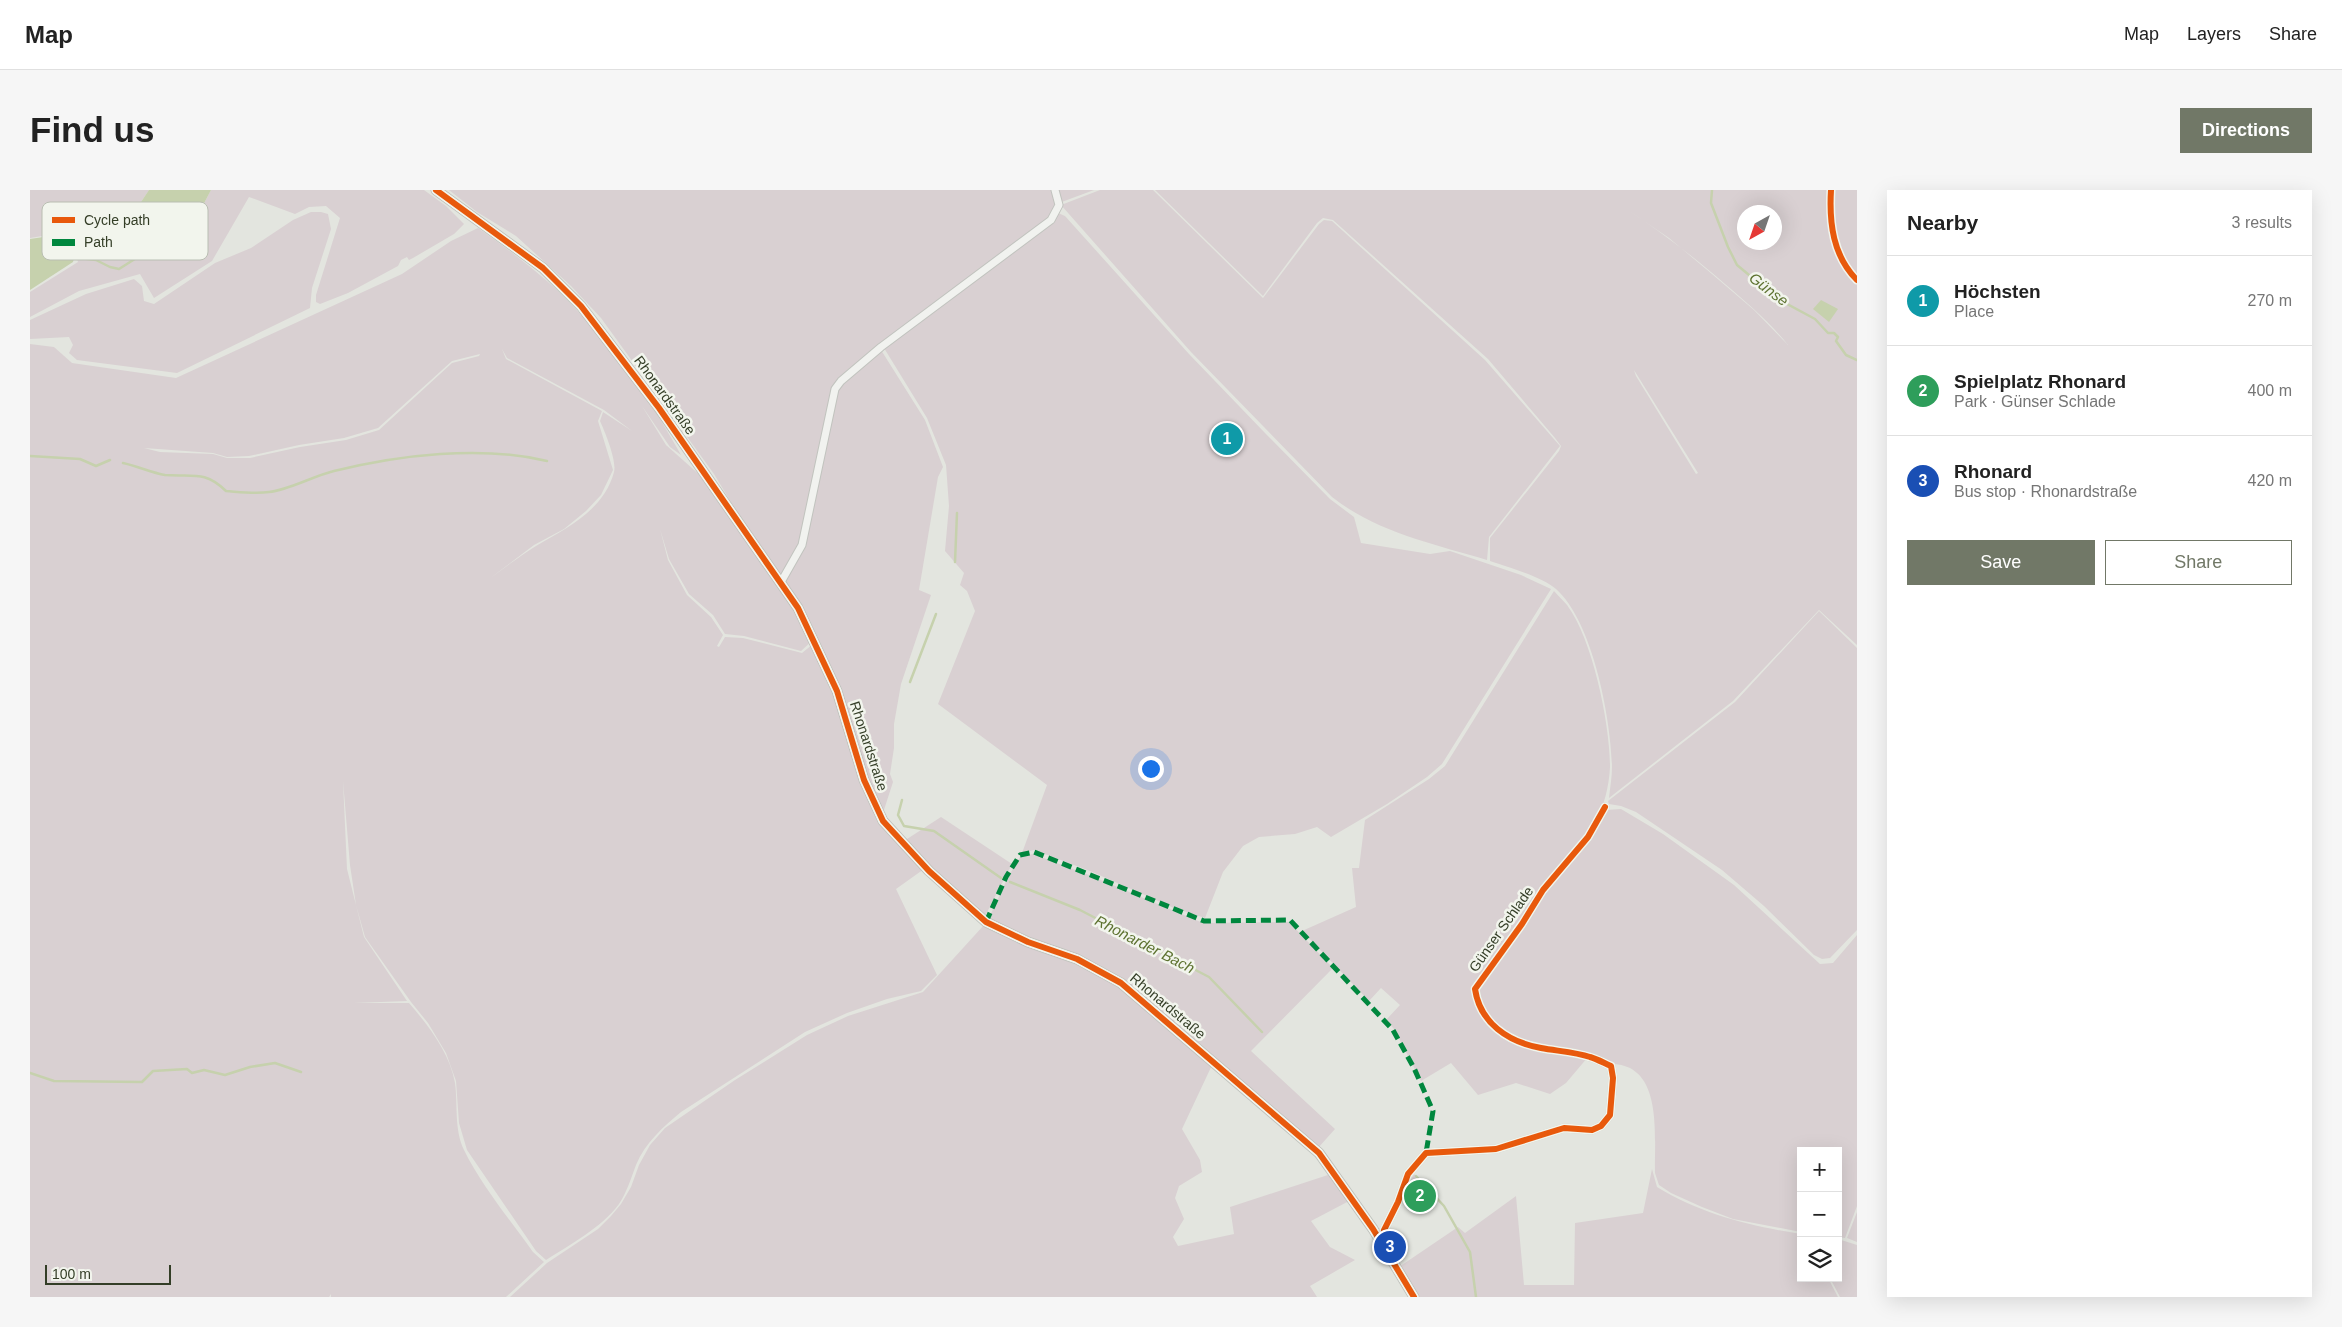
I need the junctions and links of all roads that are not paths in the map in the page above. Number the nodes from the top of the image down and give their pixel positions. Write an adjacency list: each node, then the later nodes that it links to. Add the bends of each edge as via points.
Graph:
1 (436, 190): 3 (street, Rhonardstraße, via 543,268 581,306 637,377)
2 (1054, 190): 3 (street, via 1059,204 1051,220 881,346 835,389 802,545)
3 (781, 582): 5 (street, Rhonardstraße, via 798,608 837,691 864,780 883,822 942,884 986,922 1028,942 1077,958 1121,982 1217,1063 1319,1152)
4 (1605, 807): 5 (street, Günser Schlade, via 1588,837 1543,890 1475,989 1482,1014 1505,1036 1538,1048 1589,1056 1611,1066 1610,1114 1601,1126 1592,1130 1564,1128 1496,1149 1426,1153 1408,1174 1384,1230)
5 (1383, 1246): 6 (street, Rhonardstraße)
6 (1414, 1297)

